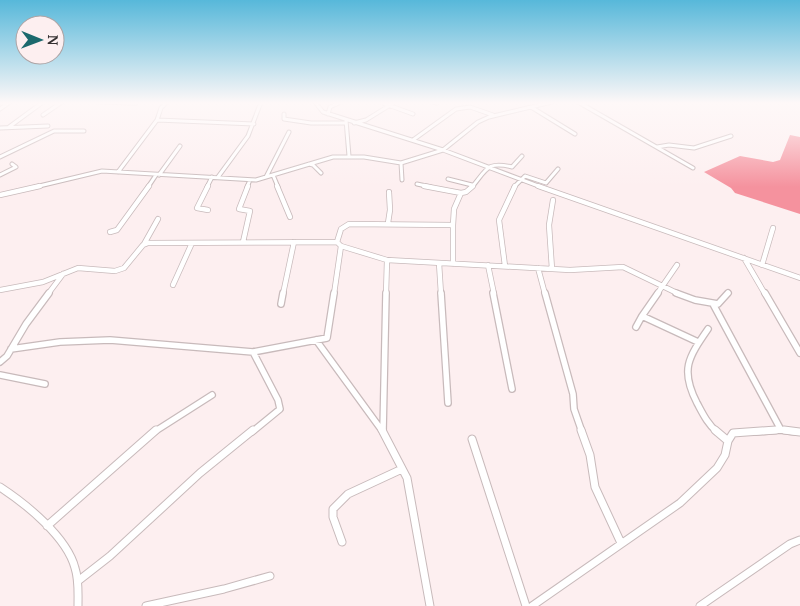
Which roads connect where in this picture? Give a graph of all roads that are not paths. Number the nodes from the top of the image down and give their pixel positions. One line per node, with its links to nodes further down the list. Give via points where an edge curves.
1 (149, 130): 26 (street)
2 (251, 130): 32 (street)
3 (347, 130): 17 (street)
4 (379, 130): 13 (street)
5 (426, 130): 13 (street)
6 (468, 130): 16 (street)
7 (569, 130): 11 (street)
8 (628, 130): 15 (street)
9 (84, 131): 19 (street, via 54,131)
10 (289, 132): 33 (street)
11 (575, 134)
12 (731, 136): 15 (street, via 694,148)
13 (413, 140): 16 (street)
14 (180, 146): 29 (street)
15 (657, 147): 24 (street)
16 (443, 150): 20 (street); 23 (street)
17 (349, 156): 20 (street); 22 (street)
18 (522, 156): 23 (street, via 512,167 497,164)
19 (0, 157)
20 (400, 162): 37 (street)
21 (12, 164): 28 (street, via 16,166)
22 (308, 164): 27 (street); 30 (street)
23 (487, 167): 35 (street); 39 (street)
24 (693, 168)
25 (558, 169): 35 (street, via 546,183 525,176)
26 (118, 172): 29 (street); 42 (street, via 91,172)
27 (321, 173)
28 (0, 175)
29 (157, 175): 31 (street); 50 (street, via 117,230)
30 (273, 176): 33 (street); 45 (street)
31 (212, 177): 32 (street); 44 (street, via 197,208)
32 (218, 177): 36 (street)
33 (266, 177): 36 (street)
34 (448, 179): 39 (street)
35 (519, 179): 56 (street); 63 (street, via 500,213)
36 (250, 180): 51 (street, via 239,209 250,212)
37 (402, 180)
38 (417, 184): 41 (street)
39 (472, 186): 41 (street, via 466,193)
40 (389, 192): 47 (street)
41 (461, 193): 48 (street, via 454,208)
42 (0, 195)
43 (553, 200): 65 (street, via 548,231)
44 (208, 210)
45 (290, 217)
46 (158, 219): 55 (street)
47 (388, 224): 48 (street); 54 (street, via 345,225 341,229)
48 (453, 226): 59 (street)
49 (773, 228): 60 (street)
50 (110, 232)
51 (243, 242): 52 (street); 53 (street)
52 (294, 242): 54 (street); 72 (street)
53 (192, 243): 55 (street); 68 (street)
54 (339, 244): 57 (street); 77 (street, via 329,332 327,338)
55 (144, 245): 66 (street, via 124,268 115,271 78,268)
56 (744, 258): 60 (street); 81 (street)
57 (387, 260): 58 (street); 89 (street)
58 (439, 263): 59 (street); 87 (street)
59 (453, 264): 61 (street)
60 (762, 264): 67 (street)
61 (488, 265): 63 (street); 85 (street)
62 (677, 265): 69 (street)
63 (505, 266): 64 (street)
64 (538, 268): 65 (street); 98 (street, via 573,394 574,410 590,456 595,487)
65 (552, 269): 69 (street, via 623,267)
66 (63, 273): 70 (street, via 43,282); 79 (street)
67 (800, 278)
68 (173, 285)
69 (662, 285): 73 (street, via 692,299); 74 (street)
70 (0, 290)
71 (728, 293): 73 (street, via 721,302)
72 (281, 304)
73 (713, 304): 88 (street)
74 (642, 316): 75 (street); 78 (street)
75 (636, 326)
76 (708, 329): 78 (street)
77 (316, 340): 80 (street); 89 (street)
78 (698, 342): 92 (street, via 686,376 706,421)
79 (11, 349): 80 (street, via 60,342 110,340); 82 (street)
80 (253, 352): 100 (street, via 280,409 200,473)
81 (800, 353)
82 (0, 362)
83 (0, 375): 84 (street)
84 (45, 384)
85 (512, 389)
86 (212, 395): 95 (street, via 152,433)
87 (448, 403)
88 (781, 430): 90 (street); 92 (street, via 733,433)
89 (383, 432): 93 (street)
90 (800, 432)
91 (472, 439): 104 (street)
92 (728, 441): 98 (street, via 725,455 717,468 680,502)
93 (402, 469): 97 (street, via 348,494 333,509); 103 (street)
94 (0, 487): 95 (street)
95 (47, 526): 100 (street, via 71,557)
96 (800, 540): 106 (street)
97 (342, 542)
98 (622, 543): 105 (street)
99 (270, 576): 102 (street, via 224,590)
100 (78, 581): 101 (street)
101 (78, 606)
102 (146, 606)
103 (430, 606)
104 (526, 606)
105 (532, 606)
106 (700, 606)

